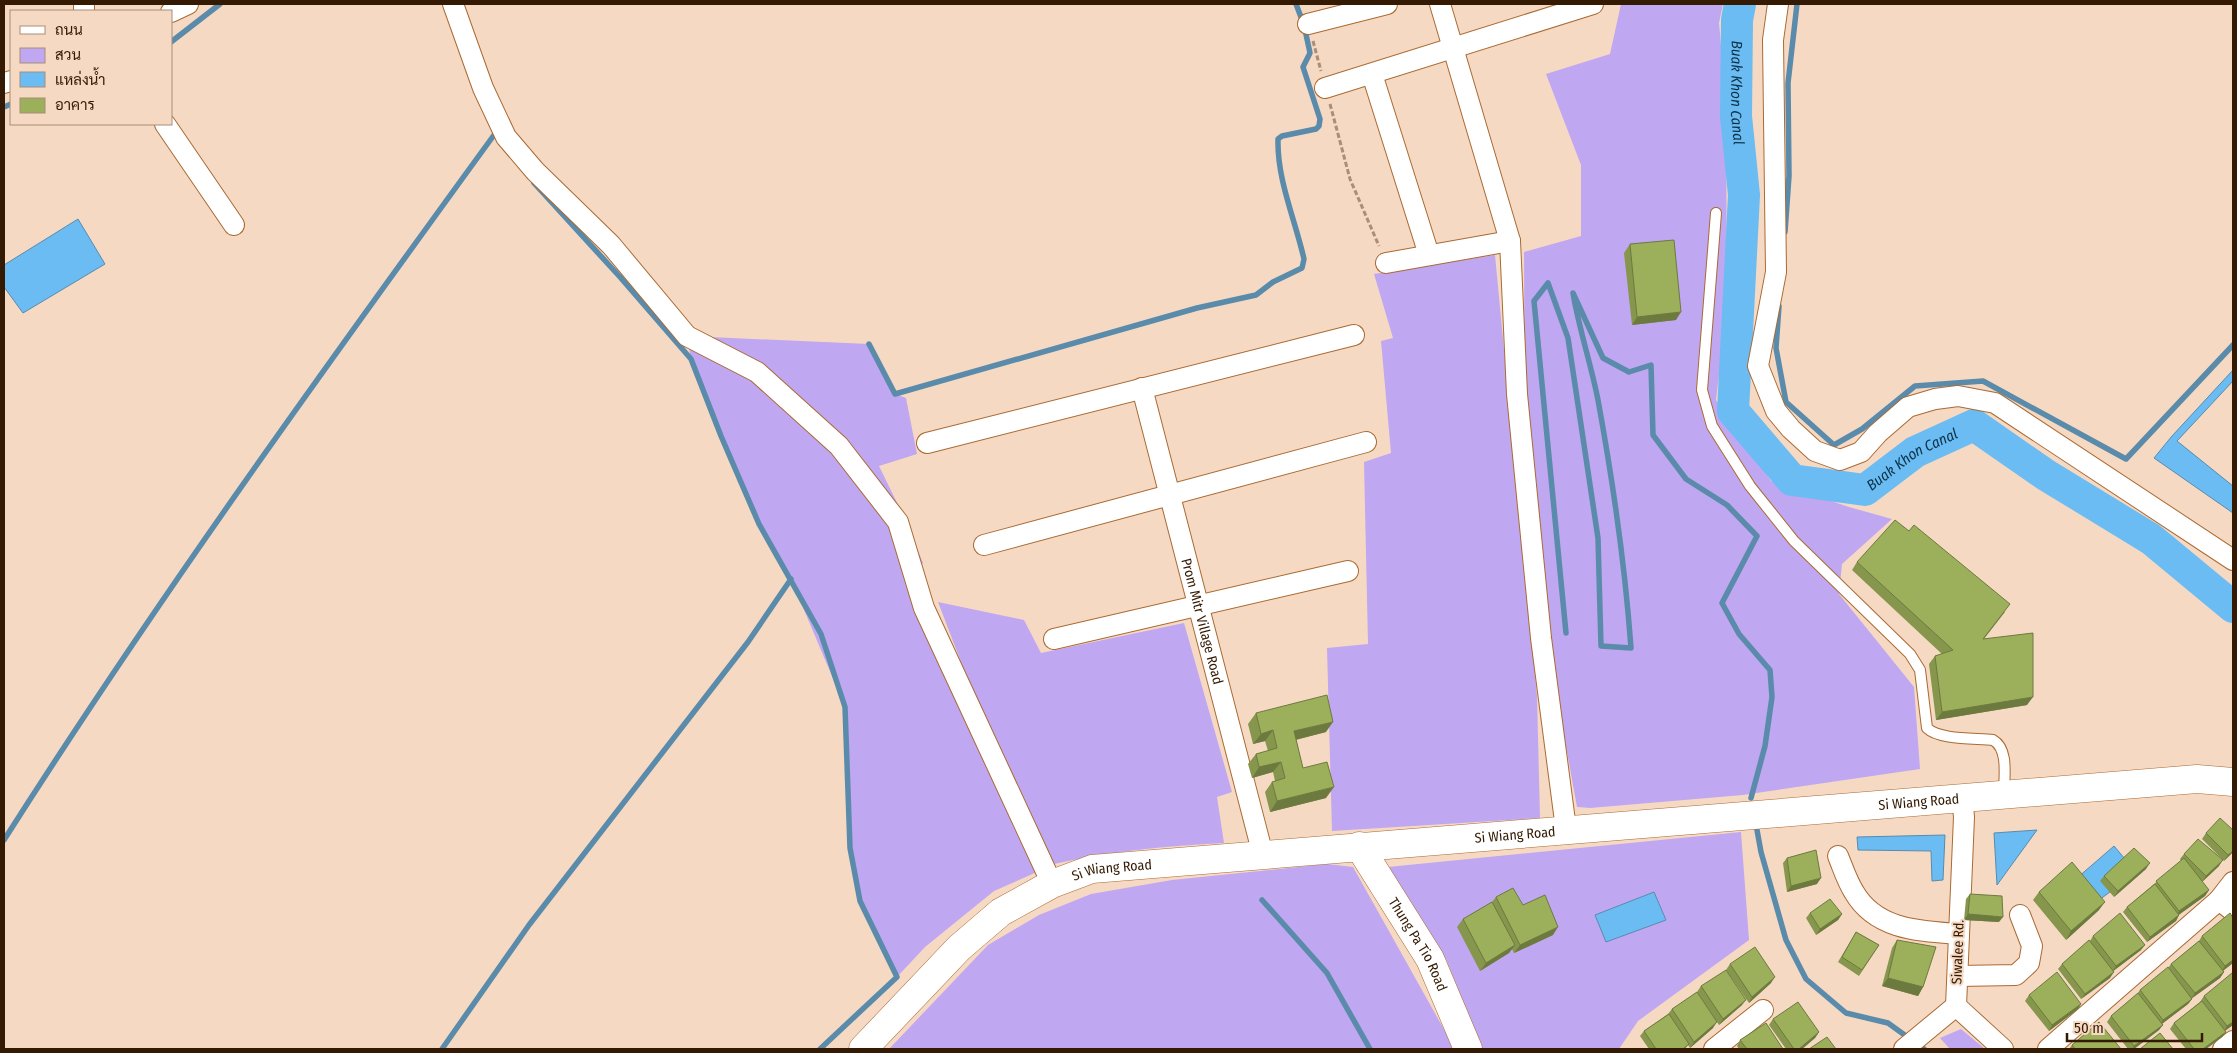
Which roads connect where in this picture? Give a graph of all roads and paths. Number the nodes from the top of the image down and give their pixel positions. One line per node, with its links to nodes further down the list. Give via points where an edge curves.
1 (188, 4): 7 (street)
2 (454, 4): 36 (street, via 483,88 506,137 611,245 687,336 756,372 839,446 898,522 924,608)
3 (1387, 4): 8 (street)
4 (1440, 4): 9 (street)
5 (1593, 4): 9 (street)
6 (1778, 4): 24 (street, via 1774,40 1776,272 1758,366 1776,411 1815,451 1840,460 1861,452 1908,406 1958,396 1995,403)
7 (172, 12)
8 (1308, 24): 11 (path)
9 (1453, 48): 10 (street); 15 (street)
10 (1372, 74): 11 (street); 16 (street)
11 (1325, 88): 17 (path, via 1350,179)
12 (166, 125): 14 (street)
13 (1716, 213): 29 (lane, via 1702,390 1712,426 1750,486 1794,541 1910,654 1920,670 1927,728 1942,736 1998,743 2003,752)
14 (234, 225)
15 (1510, 241): 16 (street); 31 (street, via 1518,403 1541,638)
16 (1430, 255): 17 (street)
17 (1386, 263)
18 (1354, 335): 19 (street)
19 (1142, 388): 20 (street); 22 (street, Prom Mitr Village Road)
20 (927, 442)
21 (1366, 442): 22 (street)
22 (1170, 494): 23 (street); 26 (street, Prom Mitr Village Road)
23 (984, 545)
24 (2233, 560)
25 (1348, 571): 26 (street)
26 (1199, 607): 27 (street); 33 (street, Prom Mitr Village Road)
27 (1054, 640)
28 (2233, 782): 29 (main road, Si Wiang Road, via 2197,778)
29 (2004, 794): 30 (main road, Si Wiang Road)
30 (1963, 816): 31 (main road, Si Wiang Road); 39 (street, Siwalee Rd.)
31 (1566, 829): 32 (main road, Si Wiang Road)
32 (1358, 846): 33 (main road, Si Wiang Road); 45 (main road, Thung Pa Tio Road, via 1430,959)
33 (1263, 855): 36 (main road, Si Wiang Road, via 1092,869)
34 (1838, 856): 39 (street, via 1854,892 1867,910 1885,922 1903,928)
35 (2233, 882): 37 (street)
36 (1052, 884): 44 (main road, Si Wiang Road, via 1001,912 959,948)
37 (2226, 905): 49 (street)
38 (2020, 915): 40 (street, via 2032,946 2029,963 2016,975)
39 (1959, 934): 40 (street, Siwalee Rd.)
40 (1958, 976): 41 (street, Siwalee Rd.)
41 (1956, 1006): 47 (street); 48 (street)
42 (1763, 1010): 46 (street)
43 (2233, 1041): 50 (street)
44 (863, 1049)
45 (1468, 1049)
46 (1714, 1049)
47 (1904, 1049)
48 (2003, 1049)
49 (2048, 1049)
50 (2223, 1049)

